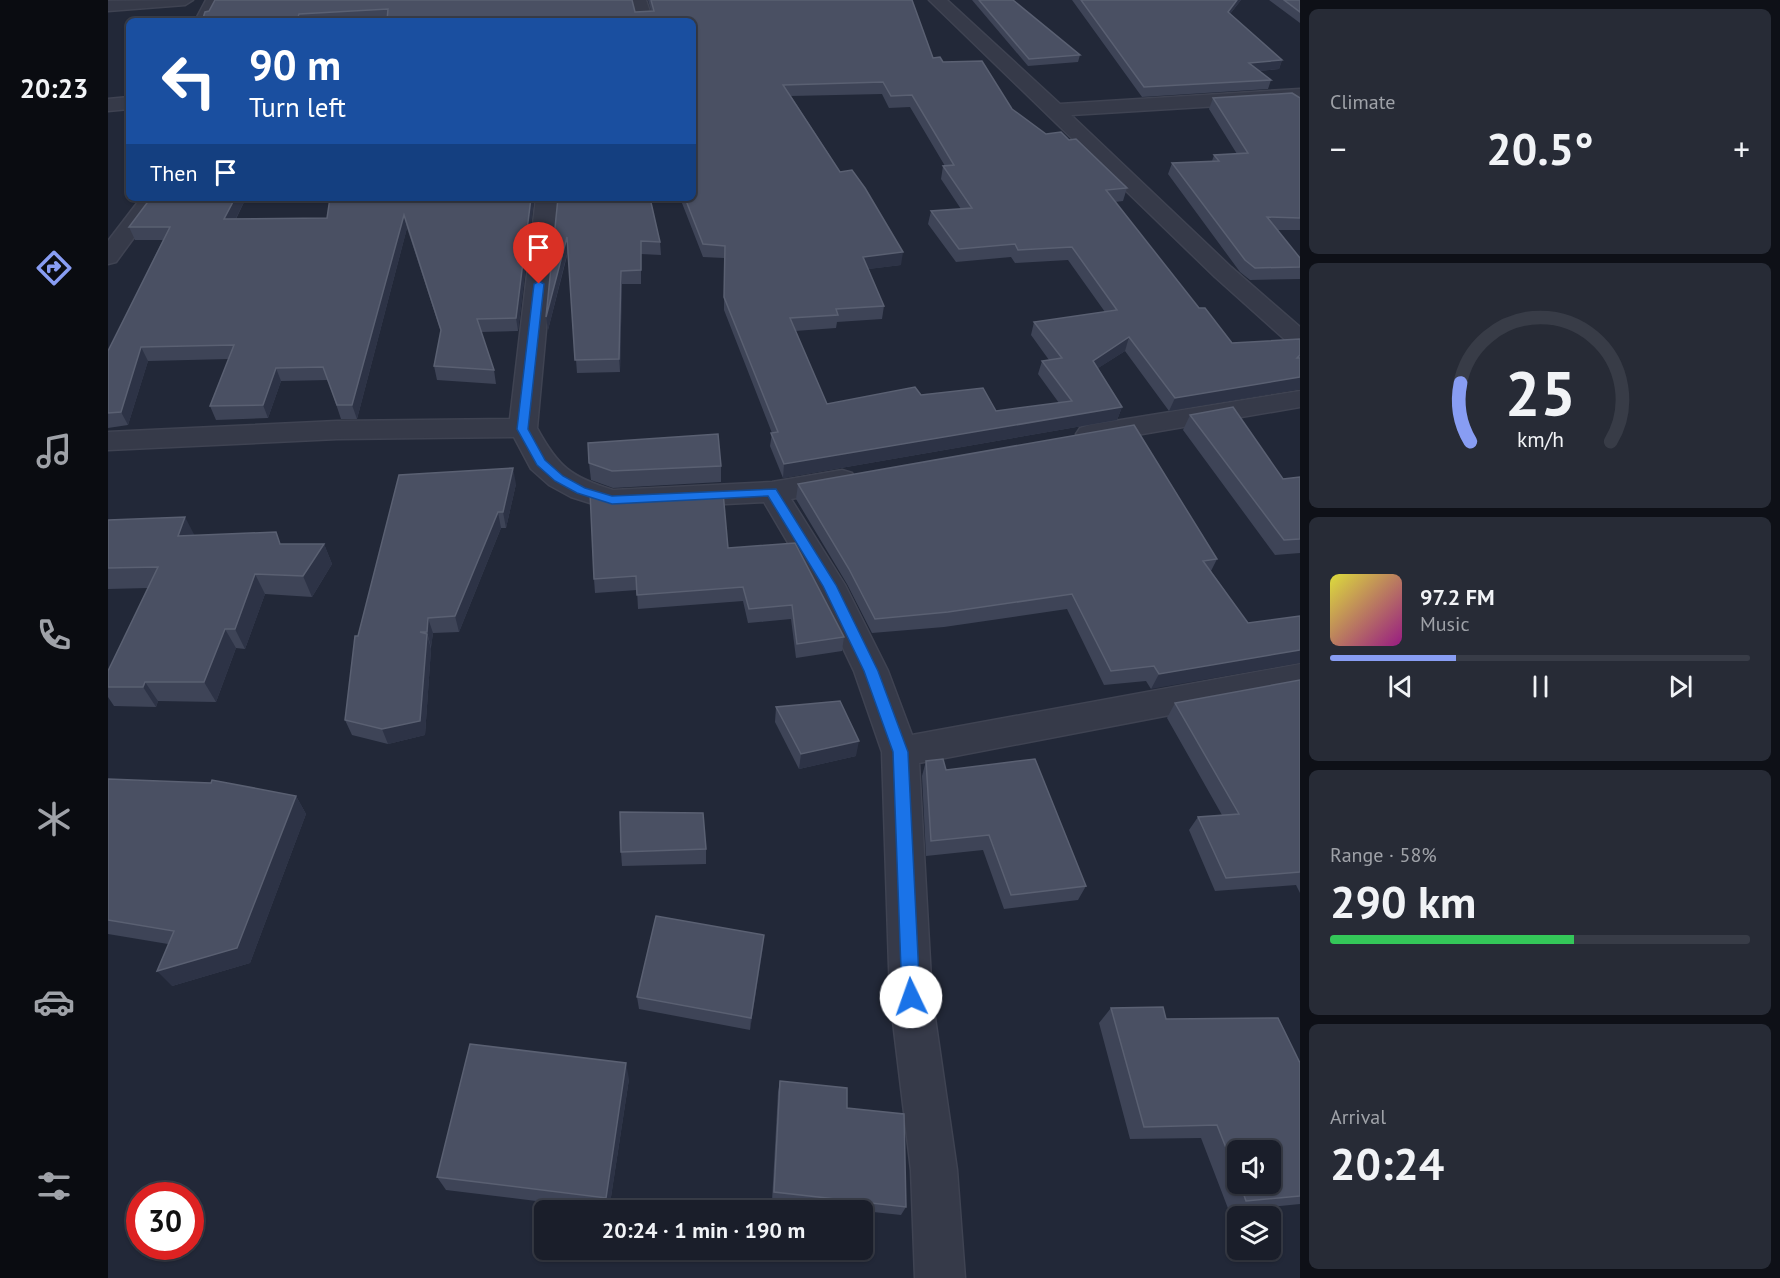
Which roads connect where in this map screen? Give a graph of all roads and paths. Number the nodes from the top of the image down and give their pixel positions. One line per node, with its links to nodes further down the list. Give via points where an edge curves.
1 (185, 0): 5 (street)
2 (214, 0): 6 (street)
3 (638, 0): 7 (street)
4 (937, 0): 11 (street)
5 (108, 6)
6 (205, 18)
7 (644, 18)
8 (1300, 95): 11 (street)
9 (126, 103): 10 (street)
10 (108, 105)
11 (1058, 110): 15 (street, via 1116,170)
12 (150, 201): 14 (street)
13 (547, 201): 17 (street)
14 (108, 257)
15 (1300, 339)
16 (1300, 399): 18 (street)
17 (523, 429): 19 (street, via 337,430); 21 (street, via 541,462 559,478 612,500)
18 (1070, 437)
19 (109, 444)
20 (867, 476): 21 (street)
21 (772, 492): 23 (street, via 829,585 871,671)
22 (1300, 677): 23 (street)
23 (900, 752): 24 (street, via 911,997 934,1170)
24 (940, 1278)

